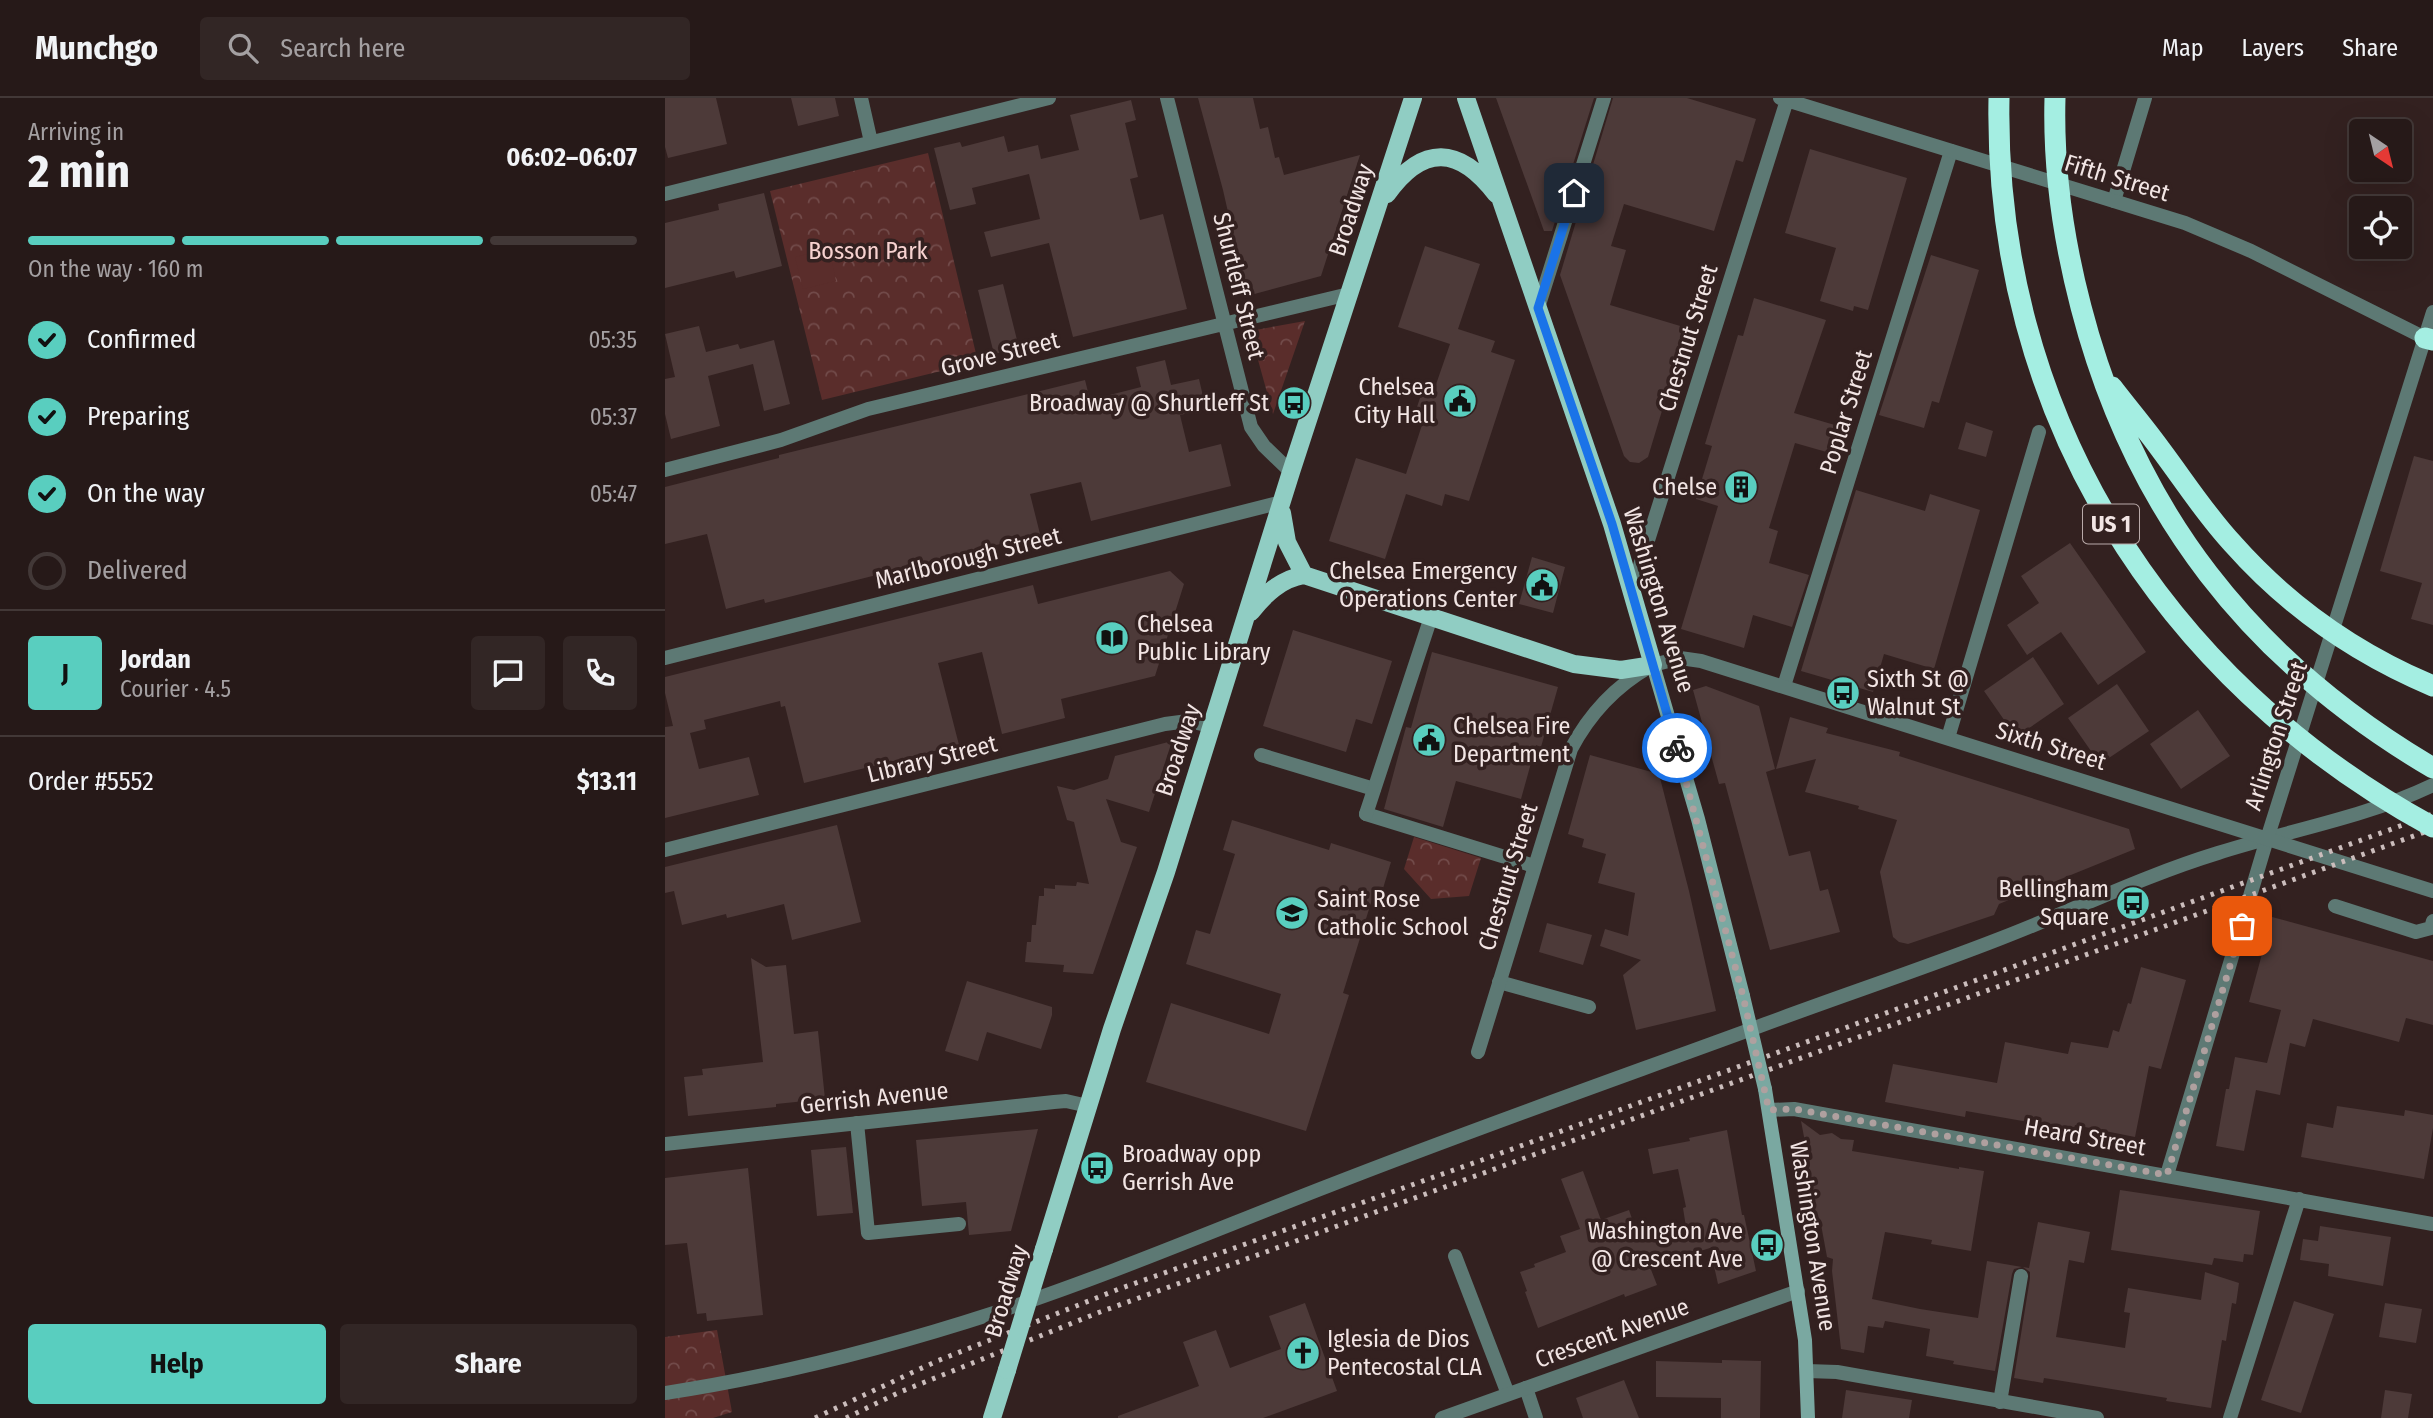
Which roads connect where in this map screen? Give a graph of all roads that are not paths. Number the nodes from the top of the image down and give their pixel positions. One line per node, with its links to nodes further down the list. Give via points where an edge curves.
1 (861, 98): 11 (street)
2 (1049, 98): 11 (street)
3 (1167, 98): 20 (street, Shurtleff Street)
4 (1413, 98): 16 (main road, Broadway)
5 (1466, 98): 15 (main road, Washington Avenue)
6 (1604, 98): 18 (street)
7 (1999, 98): 41 (highway, US 1, bridge, via 2003,204 2022,308 2056,414 2106,516 2164,602 2253,700 2341,771)
8 (2055, 98): 22 (highway, US 1, bridge, via 2060,204 2076,288)
9 (2145, 98): 14 (street)
10 (1785, 99): 12 (street, Fifth Street); 28 (street, Chestnut Street)
11 (871, 142): 13 (street)
12 (1951, 151): 14 (street, Fifth Street); 33 (street, Poplar Street)
13 (665, 194)
14 (2114, 201): 21 (street, Fifth Street, via 2220,236)
15 (1502, 202): 16 (main road, via 1471,168 1438,157 1407,169); 18 (main road, Washington Avenue)
16 (1375, 214): 17 (main road, Broadway)
17 (1349, 293): 20 (street, Grove Street); 25 (main road, Broadway)
18 (1538, 308): 28 (main road, Washington Avenue)
19 (2433, 312): 21 (street, Arlington Street)
20 (1224, 323): 24 (street, Grove Street, via 868,410 781,440); 25 (street, Shurtleff Street, via 1251,427)
21 (2429, 339): 42 (street, Arlington Street)
22 (2100, 371): 34 (highway, bridge, via 2220,530 2266,578 2354,646); 38 (highway, US 1, bridge, via 2144,476 2189,550 2221,591 2304,678)
23 (2039, 432): 36 (street)
24 (665, 470)
25 (1291, 472): 26 (main road, Broadway)
26 (1282, 502): 27 (main road, via 1287,542); 30 (main road, Broadway); 31 (street, Marlborough Street)
27 (1304, 575): 29 (main road); 30 (main road, via 1273,588)
28 (1632, 591): 32 (main road, Washington Avenue)
29 (1431, 617): 32 (main road, via 1588,667 1621,670); 40 (street)
30 (1243, 628): 35 (main road, Broadway)
31 (665, 658)
32 (1653, 665): 33 (street, Sixth Street, via 1691,659); 44 (street, Chestnut Street, via 1612,694 1578,735); 52 (main road, Washington Avenue, bridge, via 1694,807)
33 (1784, 686): 36 (street, Sixth Street)
34 (2433, 686)
35 (1211, 726): 43 (street, Library Street, via 1188,721 1165,724); 51 (main road, Broadway)
36 (1948, 738): 42 (street, Sixth Street)
37 (1261, 755): 40 (street)
38 (2433, 768)
39 (2433, 785): 42 (street, via 2373,810)
40 (1374, 789): 44 (street, via 1366,814)
41 (2433, 827)
42 (2267, 839): 45 (street, Sixth Street); 55 (street, Arlington Street); 64 (street, via 2127,886 1962,953 997,1312 801,1366)
43 (665, 850)
44 (1534, 866): 48 (street, Chestnut Street)
45 (2433, 891)
46 (2335, 906): 47 (street, via 2416,932 2431,928)
47 (2433, 921)
48 (1499, 982): 49 (street); 50 (street, Chestnut Street)
49 (1589, 1007)
50 (1478, 1052)
51 (1088, 1106): 53 (street, Gerrish Avenue, via 1066,1101); 67 (main road, Broadway, bridge)
52 (1769, 1110): 55 (street, Heard Street, via 1794,1109); 61 (main road, Washington Avenue)
53 (856, 1123): 54 (street, Gerrish Avenue); 57 (street, via 868,1233)
54 (665, 1144)
55 (2167, 1175): 56 (street, Heard Street)
56 (2299, 1199): 58 (street, Heard Street); 72 (street)
57 (959, 1224)
58 (2433, 1224)
59 (1455, 1256): 65 (street)
60 (2021, 1276): 66 (street)
61 (1798, 1291): 62 (main road, Washington Avenue); 63 (street, Crescent Avenue)
62 (1807, 1371): 66 (street, via 1836,1372); 70 (main road, Washington Avenue)
63 (1526, 1388): 65 (street, Crescent Avenue); 69 (street)
64 (665, 1392)
65 (1508, 1394): 68 (street, Crescent Avenue)
66 (2000, 1402): 71 (street)
67 (992, 1418)
68 (1442, 1418)
69 (1536, 1418)
70 (1808, 1418)
71 (2097, 1418)
72 (2229, 1418)

